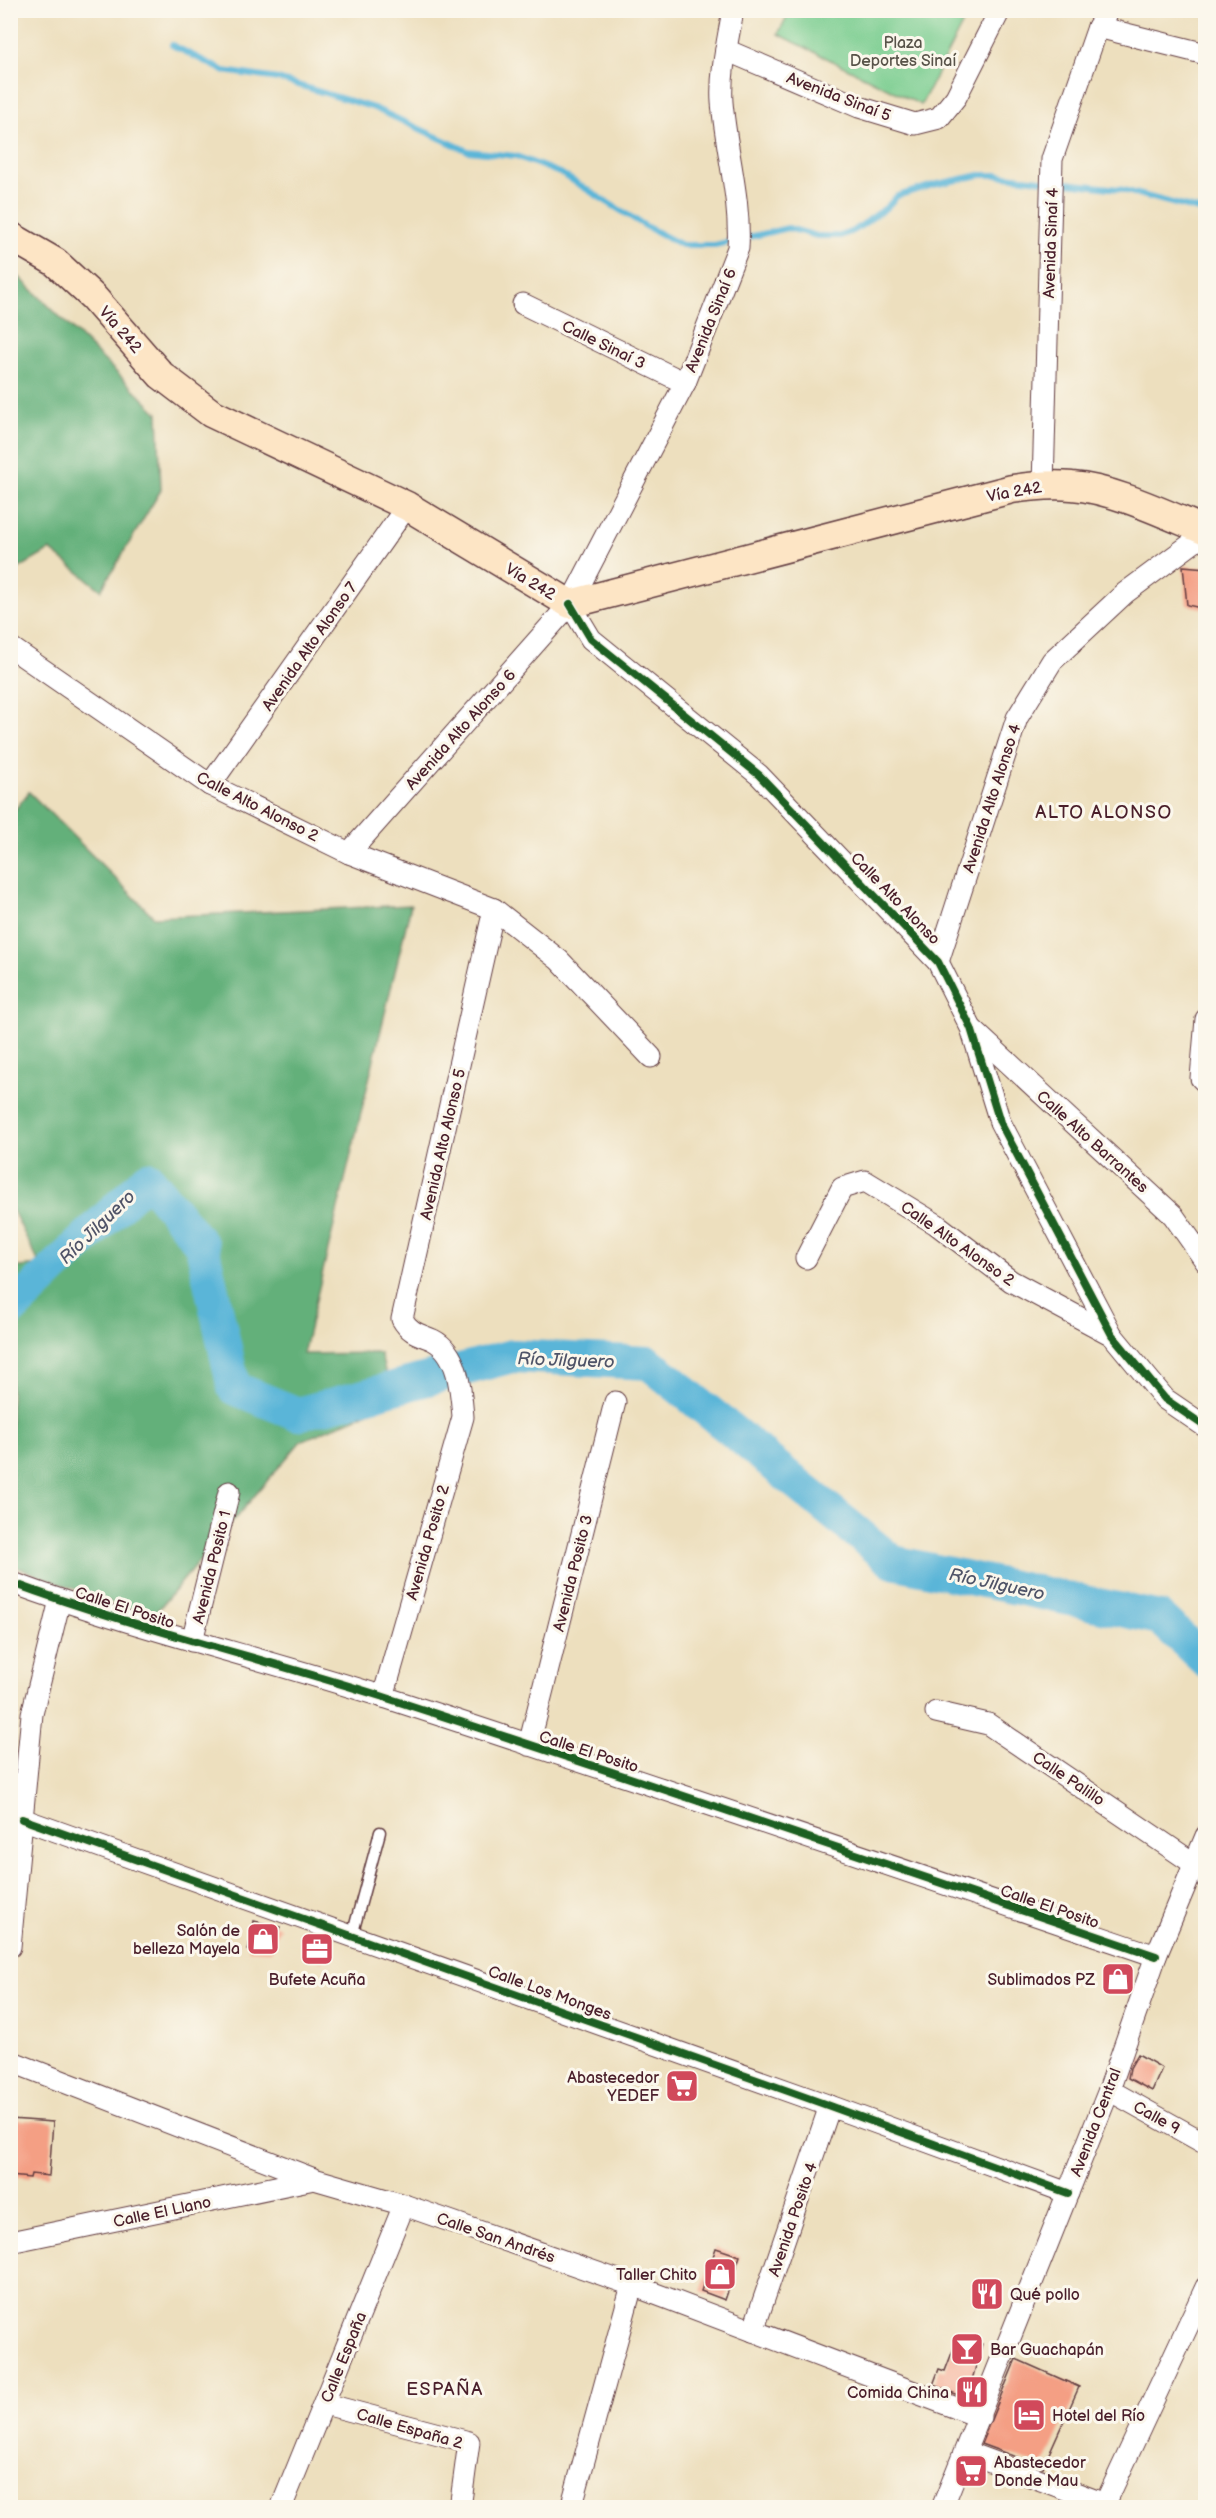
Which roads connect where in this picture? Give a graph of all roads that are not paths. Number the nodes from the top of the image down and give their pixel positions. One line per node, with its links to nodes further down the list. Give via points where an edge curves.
1 (733, 10): 4 (street, Avenida Sinaí 6)
2 (1000, 10): 4 (street, Avenida Sinaí 5, via 956,97 939,118 915,124 859,107)
3 (1103, 19): 5 (street); 9 (street, Avenida Sinaí 4, via 1052,159)
4 (726, 50): 8 (street, Avenida Sinaí 6, via 722,100 740,227 738,248)
5 (1206, 54)
6 (10, 236): 10 (main road, Vía 242, via 55,262 93,297 161,375 211,413)
7 (524, 304): 8 (street, Calle Sinaí 3)
8 (685, 383): 12 (street, Avenida Sinaí 6)
9 (1043, 485): 11 (main road, Vía 242, via 1074,486 1131,501); 12 (main road, Vía 242, via 1012,489)
10 (407, 506): 12 (main road, Vía 242); 14 (street, Avenida Alto Alonso 7)
11 (1206, 532): 17 (street, Avenida Alto Alonso 4, via 1125,593 1052,661 1017,718)
12 (570, 604): 15 (street, Avenida Alto Alonso 6); 17 (street, Calle Alto Alonso, via 591,639 759,775)
13 (10, 647): 14 (street, Calle Alto Alonso 2)
14 (210, 785): 15 (street, Calle Alto Alonso 2)
15 (349, 853): 16 (street, Calle Alto Alonso 2)
16 (494, 909): 20 (street, Calle Alto Alonso 2, via 559,960); 25 (street, Avenida Alto Alonso 5, via 402,1319 407,1328 435,1341)
17 (938, 962): 19 (street, Calle Alto Alonso)
18 (1206, 1019): 21 (street, via 1201,1078)
19 (971, 1028): 23 (street, Calle Alto Barrantes, via 1173,1215); 24 (street, Calle Alto Alonso, via 1000,1122)
20 (651, 1057)
21 (1206, 1083)
22 (806, 1258): 24 (street, Calle Alto Alonso 2, via 842,1188 865,1181 936,1224 1011,1281)
23 (1206, 1262)
24 (1112, 1335): 27 (street, Calle Alto Alonso, via 1165,1399)
25 (450, 1356): 32 (street, Avenida Posito 2, via 461,1387 463,1417)
26 (615, 1402): 34 (street, Avenida Posito 3)
27 (1206, 1427)
28 (230, 1492): 31 (street, Avenida Posito 1)
29 (10, 1582): 30 (street, Calle El Posito)
30 (60, 1600): 31 (street, Calle El Posito); 35 (street, via 32,1714)
31 (192, 1641): 32 (street, Calle El Posito)
32 (383, 1697): 34 (street, Calle El Posito)
33 (936, 1712): 38 (street, Calle Palillo, via 988,1724)
34 (529, 1745): 41 (street, Calle El Posito)
35 (22, 1819): 39 (street, Calle Los Monges); 40 (street)
36 (380, 1832): 39 (lane)
37 (1206, 1836): 38 (street, Avenida Central)
38 (1199, 1866): 41 (street, Avenida Central)
39 (352, 1936): 44 (street, Calle Los Monges)
40 (10, 1947)
41 (1156, 1956): 43 (street, Avenida Central)
42 (10, 2061): 46 (street, Calle San Andrés)
43 (1109, 2090): 45 (street, Calle 9); 47 (street, Avenida Central)
44 (830, 2106): 47 (street, Calle Los Monges); 52 (street, Avenida Posito 4)
45 (1206, 2144)
46 (314, 2179): 48 (street, Calle San Andrés); 49 (street, Calle El Llano)
47 (1068, 2193): 54 (street, Avenida Central)
48 (404, 2205): 50 (street, Calle San Andrés); 53 (street, Calle España)
49 (10, 2242)
50 (632, 2285): 52 (street, Calle San Andrés); 59 (street)
51 (1206, 2287): 56 (street)
52 (753, 2331): 54 (street, Calle San Andrés)
53 (325, 2404): 57 (street, Calle España); 58 (street, Calle España 2, via 469,2442)
54 (980, 2417): 55 (street, Avenida Central)
55 (966, 2451): 56 (street); 60 (street, Avenida Central)
56 (1104, 2506)
57 (282, 2508)
58 (460, 2508)
59 (571, 2508)
60 (942, 2508)

